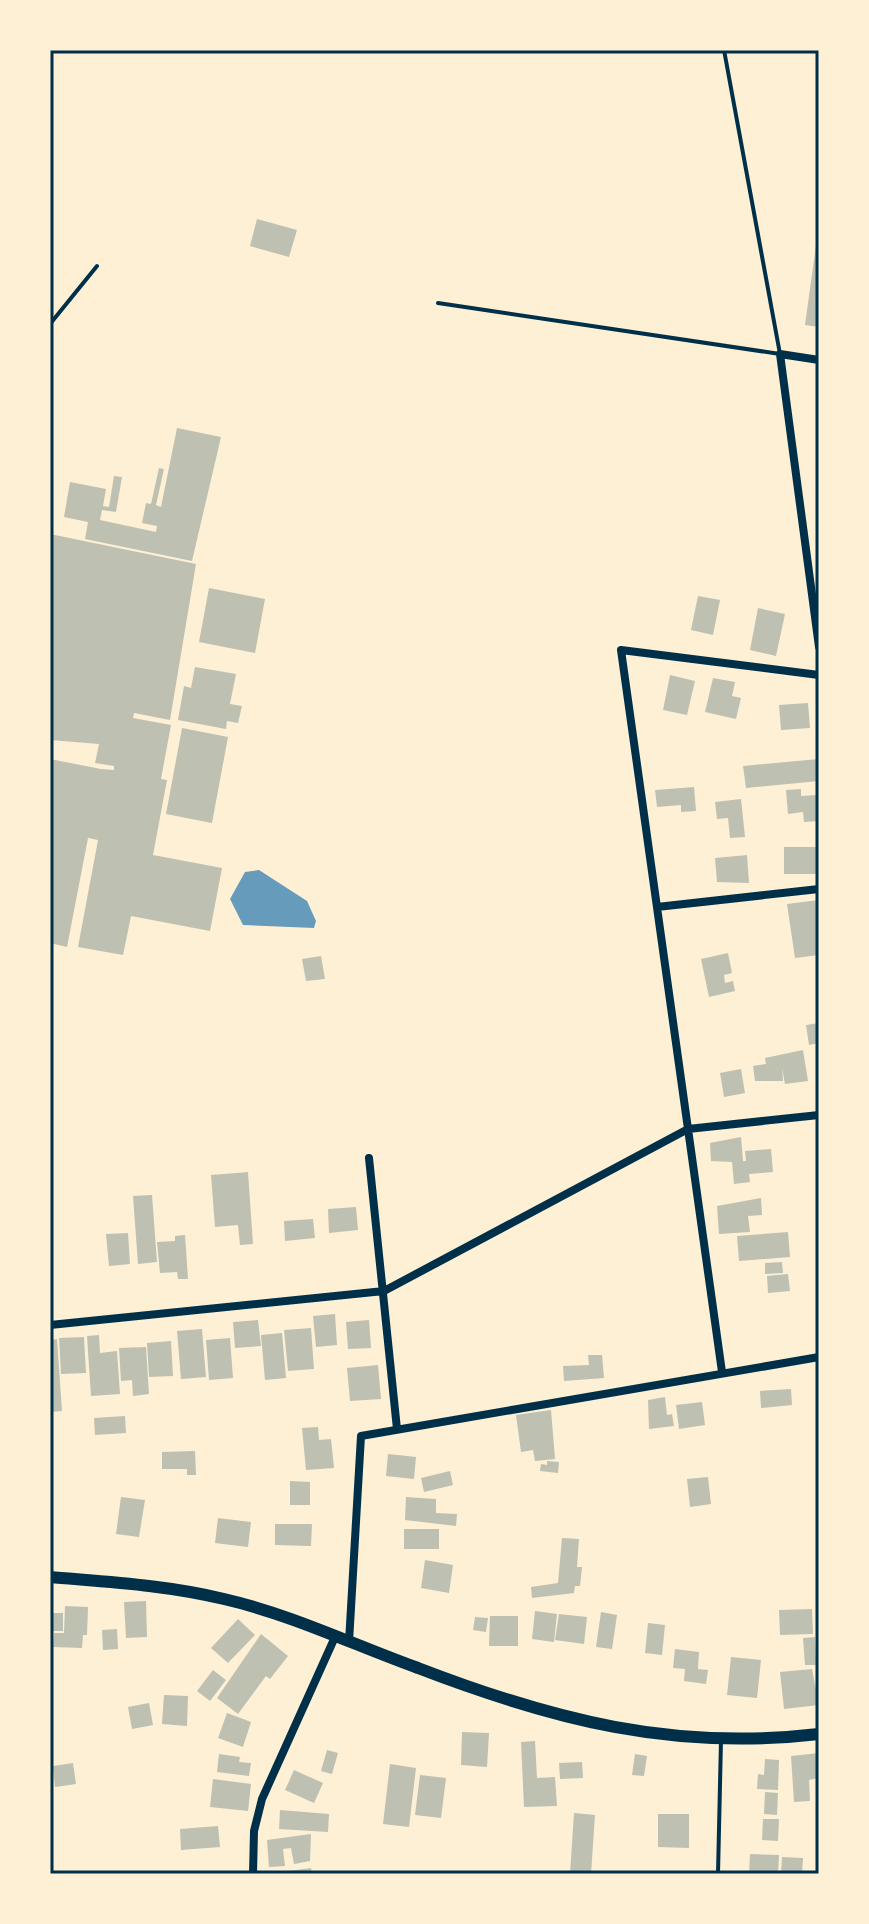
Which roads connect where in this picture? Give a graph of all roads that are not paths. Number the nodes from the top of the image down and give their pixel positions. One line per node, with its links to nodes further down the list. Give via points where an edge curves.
1 (724, 50): 5 (lane)
2 (97, 266): 4 (lane)
3 (438, 303): 5 (lane)
4 (50, 324)
5 (780, 354): 6 (street); 7 (street)
6 (819, 360)
7 (819, 647)
8 (819, 675): 10 (street, via 621,650)
9 (819, 889): 10 (street)
10 (657, 907): 12 (street)
11 (819, 1115): 12 (street)
12 (688, 1129): 14 (street); 17 (street)
13 (369, 1158): 14 (street)
14 (384, 1291): 15 (street); 18 (street)
15 (50, 1325)
16 (819, 1357): 17 (street)
17 (722, 1372): 18 (street)
18 (397, 1429): 21 (street, via 361,1436)
19 (50, 1577): 20 (main road, via 224,1598)
20 (335, 1637): 21 (main road); 24 (street, via 262,1799 254,1831)
21 (349, 1642): 23 (main road, via 550,1715 624,1730)
22 (819, 1734): 23 (main road)
23 (721, 1740): 25 (lane)
24 (253, 1874)
25 (718, 1874)

